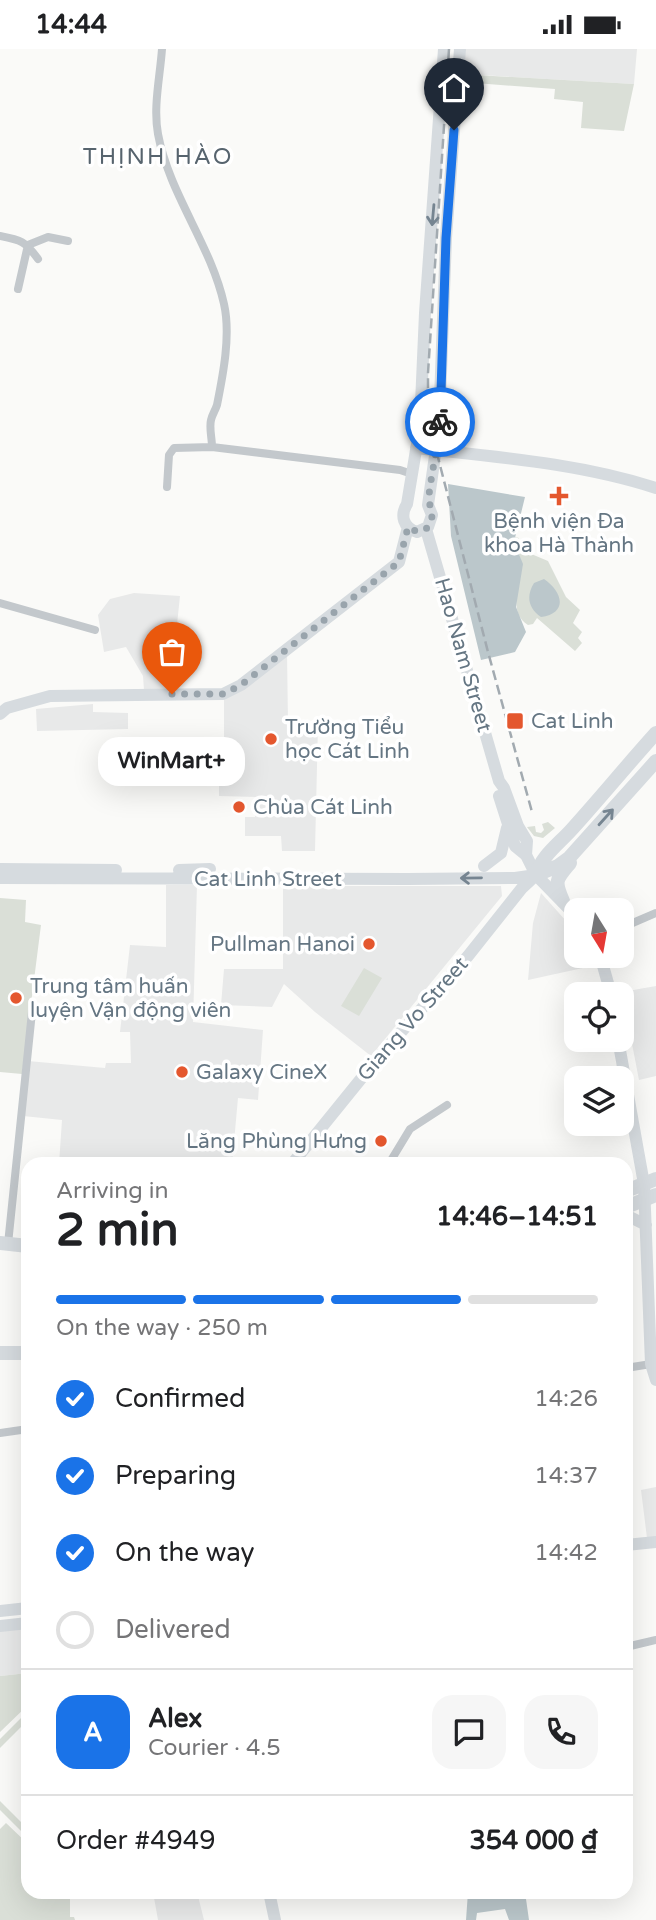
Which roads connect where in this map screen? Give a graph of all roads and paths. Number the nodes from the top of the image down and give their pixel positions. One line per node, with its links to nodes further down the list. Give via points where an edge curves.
1 (162, 49): 13 (street, via 158,137 225,307 221,380 211,418)
2 (444, 49): 4 (main road)
3 (460, 49): 5 (main road, Hao Nam Street)
4 (436, 171): 5 (main road); 11 (main road, one-way to 11)
5 (452, 172): 12 (main road, Hao Nam Street)
6 (0, 236): 8 (street)
7 (68, 241): 8 (street, via 48,237)
8 (28, 245): 9 (street); 10 (street)
9 (38, 259)
10 (18, 289)
11 (425, 313): 12 (main road); 14 (main road)
12 (445, 316): 15 (main road, Hao Nam Street)
13 (212, 447): 16 (street); 18 (street, via 174,447 169,455)
14 (416, 448): 15 (main road); 16 (main road)
15 (435, 450): 17 (main road, Hao Nam Street); 19 (main road, via 604,474)
16 (412, 474): 17 (main road); 20 (main road)
17 (431, 475): 21 (main road, Hao Nam Street)
18 (167, 487)
19 (656, 488)
20 (407, 504): 21 (main road, via 420,499); 22 (main road, via 403,514)
21 (428, 505): 23 (main road, Hao Nam Street, via 432,515)
22 (408, 527): 23 (main road, via 417,532); 26 (main road, via 399,562 241,685 223,694 50,696)
23 (426, 529): 29 (main road, Hao Nam Street)
24 (0, 603): 25 (street)
25 (95, 630)
26 (0, 714)
27 (656, 733): 32 (main road, Giang Vo Street)
28 (656, 761): 31 (main road, Giang Vo Street, one-way to 28)
29 (499, 781): 30 (main road, Hao Nam Street); 33 (main road, Hao Nam Street, via 527,841)
30 (507, 827): 33 (main road, Hao Nam Street, via 514,846); 34 (main road, via 501,853)
31 (577, 849): 37 (main road, Giang Vo Street, via 558,866); 39 (main road, via 557,879)
32 (549, 852): 33 (main road); 37 (main road, Giang Vo Street)
33 (527, 857): 37 (main road, Hao Nam Street)
34 (484, 866)
35 (0, 869): 36 (main road, Cat Linh Street)
36 (210, 874): 37 (main road, Cat Linh Street, one-way to 36); 38 (main road, Cat Linh Street)
37 (536, 875): 39 (main road, Hao Nam Street); 45 (main road, Giang Vo Street)
38 (0, 878)
39 (563, 901)
40 (656, 913): 41 (street)
41 (634, 922)
42 (32, 1012): 53 (street)
43 (621, 1052): 47 (main road)
44 (447, 1105): 46 (street, via 410,1129)
45 (298, 1157)
46 (394, 1157)
47 (650, 1181): 48 (main road); 49 (main road)
48 (633, 1188)
49 (651, 1197): 50 (main road); 52 (main road)
50 (633, 1204)
51 (633, 1218): 52 (main road)
52 (646, 1225): 56 (main road)
53 (4, 1244)
54 (0, 1353): 55 (main road)
55 (21, 1353)
56 (651, 1364): 57 (street); 58 (main road)
57 (633, 1367)
58 (656, 1380)
59 (21, 1430): 60 (street)
60 (0, 1433)
61 (656, 1542): 62 (main road)
62 (633, 1544)
63 (4, 1610): 64 (street)
64 (5, 1625)
65 (656, 1640): 66 (street)
66 (633, 1645)
67 (270, 1899): 68 (main road)
68 (275, 1920)

